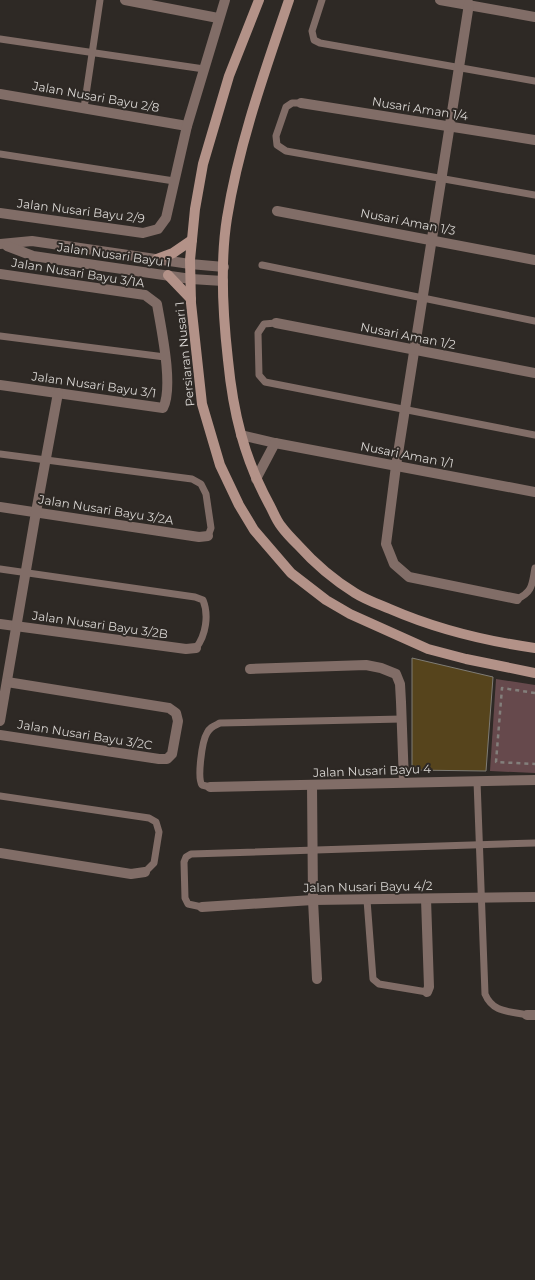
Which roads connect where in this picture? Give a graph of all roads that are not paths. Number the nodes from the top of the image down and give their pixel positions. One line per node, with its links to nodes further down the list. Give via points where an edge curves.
1 (100, 0): 12 (lane)
2 (125, 0): 10 (street)
3 (224, 0): 10 (street)
4 (258, 0): 29 (main road, Persiaran Nusari 1, via 229,76 203,164)
5 (289, 0): 35 (main road, via 240,158 227,220)
6 (322, 0): 13 (lane, via 312,31 314,40 320,43)
7 (440, 0): 8 (street)
8 (469, 4): 9 (street); 13 (street)
9 (535, 17)
10 (218, 18): 14 (street)
11 (0, 39): 12 (lane)
12 (92, 53): 14 (lane); 18 (lane)
13 (460, 68): 15 (lane); 20 (street)
14 (204, 69): 19 (street)
15 (535, 82)
16 (0, 94): 18 (street, Jalan Nusari Bayu 2/8)
17 (301, 103): 20 (street, Nusari Aman 1/4); 23 (lane, via 292,102 286,107 276,136 277,145 286,151)
18 (84, 108): 19 (street, Jalan Nusari Bayu 2/8)
19 (187, 126): 24 (street)
20 (450, 126): 21 (street, Nusari Aman 1/4); 23 (street)
21 (535, 140)
22 (0, 154): 24 (lane)
23 (442, 179): 25 (lane); 28 (street)
24 (174, 181): 27 (street, Jalan Nusari Bayu 2/9, via 166,218 158,229 143,233)
25 (535, 196)
26 (277, 211): 28 (street, Nusari Aman 1/3)
27 (0, 213)
28 (432, 239): 32 (street, Nusari Aman 1/3); 41 (street)
29 (192, 240): 31 (main road); 33 (main road, Persiaran Nusari 1)
30 (2, 244): 31 (street, Jalan Nusari Bayu 1, via 32,241); 37 (street, Jalan Nusari Bayu 1, via 33,256)
31 (157, 260): 33 (street, Jalan Nusari Bayu 1)
32 (535, 260)
33 (190, 264): 35 (street, Jalan Nusari Bayu 1); 38 (main road, Persiaran Nusari 1)
34 (262, 265): 41 (lane)
35 (224, 267): 39 (main road)
36 (0, 274): 46 (street, Jalan Nusari Bayu 3/1A, via 145,295 157,304)
37 (168, 275): 38 (street, Jalan Nusari Bayu 1); 40 (main road)
38 (190, 279): 39 (street, Jalan Nusari Bayu 1); 40 (main road, Persiaran Nusari 1)
39 (223, 281): 51 (main road, via 234,412)
40 (190, 298): 71 (main road, Persiaran Nusari 1, via 202,404 220,465 254,530 291,573 350,614 428,649)
41 (423, 298): 42 (lane); 45 (street)
42 (535, 321)
43 (276, 323): 45 (street, Nusari Aman 1/2); 50 (lane, via 264,324 258,333 259,375 265,382)
44 (0, 336): 46 (lane)
45 (414, 350): 47 (street, Nusari Aman 1/2); 50 (street)
46 (165, 357): 49 (street, Jalan Nusari Bayu 3/1, via 167,400 163,408)
47 (535, 373)
48 (0, 385): 49 (street, Jalan Nusari Bayu 3/1)
49 (58, 393): 55 (street)
50 (405, 408): 52 (lane); 56 (street)
51 (242, 435): 53 (street, Nusari Aman 1/1); 57 (main road)
52 (535, 435)
53 (275, 443): 56 (street, Nusari Aman 1/1); 57 (street)
54 (0, 454): 55 (lane)
55 (46, 460): 60 (street); 61 (lane, via 192,479 201,484 206,494 211,528)
56 (396, 466): 58 (street, Nusari Aman 1/1); 65 (street, via 386,544 394,564 409,577)
57 (256, 479): 69 (main road, via 281,526 332,578 357,594 428,624 494,642)
58 (535, 492)
59 (0, 507): 60 (street, Jalan Nusari Bayu 3/2A)
60 (36, 512): 61 (street, Jalan Nusari Bayu 3/2A); 64 (street)
61 (208, 536)
62 (535, 568): 65 (lane, via 532,586 527,594)
63 (0, 569): 64 (lane)
64 (25, 573): 67 (street); 68 (lane, via 203,600 207,610 203,639)
65 (517, 599)
66 (0, 624): 67 (street, Jalan Nusari Bayu 3/2B)
67 (17, 626): 68 (street, Jalan Nusari Bayu 3/2B); 72 (street)
68 (196, 648)
69 (535, 648)
70 (250, 668): 73 (street, via 366,665 381,668 396,674 400,684)
71 (535, 673)
72 (3, 682): 74 (street); 75 (street, Jalan Nusari Bayu 3/2C, via 169,708 176,713 178,721 172,754 159,759)
73 (402, 720): 78 (street); 80 (lane, via 220,723 206,734 204,743 199,779 202,785)
74 (0, 721)
75 (0, 735)
76 (535, 780): 77 (street, Jalan Nusari Bayu 4)
77 (477, 781): 78 (street, Jalan Nusari Bayu 4); 83 (lane)
78 (404, 782): 79 (street, Jalan Nusari Bayu 4)
79 (312, 786): 80 (street, Jalan Nusari Bayu 4); 84 (street)
80 (210, 787)
81 (0, 796): 86 (lane, via 149,818 156,822 159,832 154,863)
82 (535, 843): 83 (lane)
83 (480, 844): 84 (lane); 88 (lane)
84 (312, 849): 90 (street); 92 (lane, via 191,854 184,862 185,898 188,904)
85 (0, 853): 86 (street, via 131,874)
86 (145, 872)
87 (535, 897): 88 (street, Jalan Nusari Bayu 4/2)
88 (482, 898): 89 (street, Jalan Nusari Bayu 4/2); 95 (lane, via 485,994 496,1008)
89 (426, 899): 91 (street, Jalan Nusari Bayu 4/2); 94 (street, via 429,987)
90 (313, 900): 91 (street, Jalan Nusari Bayu 4/2); 92 (street, Jalan Nusari Bayu 4/2); 93 (street)
91 (367, 900): 94 (lane, via 373,979 379,984)
92 (202, 907)
93 (316, 979)
94 (426, 992)
95 (531, 1015)

